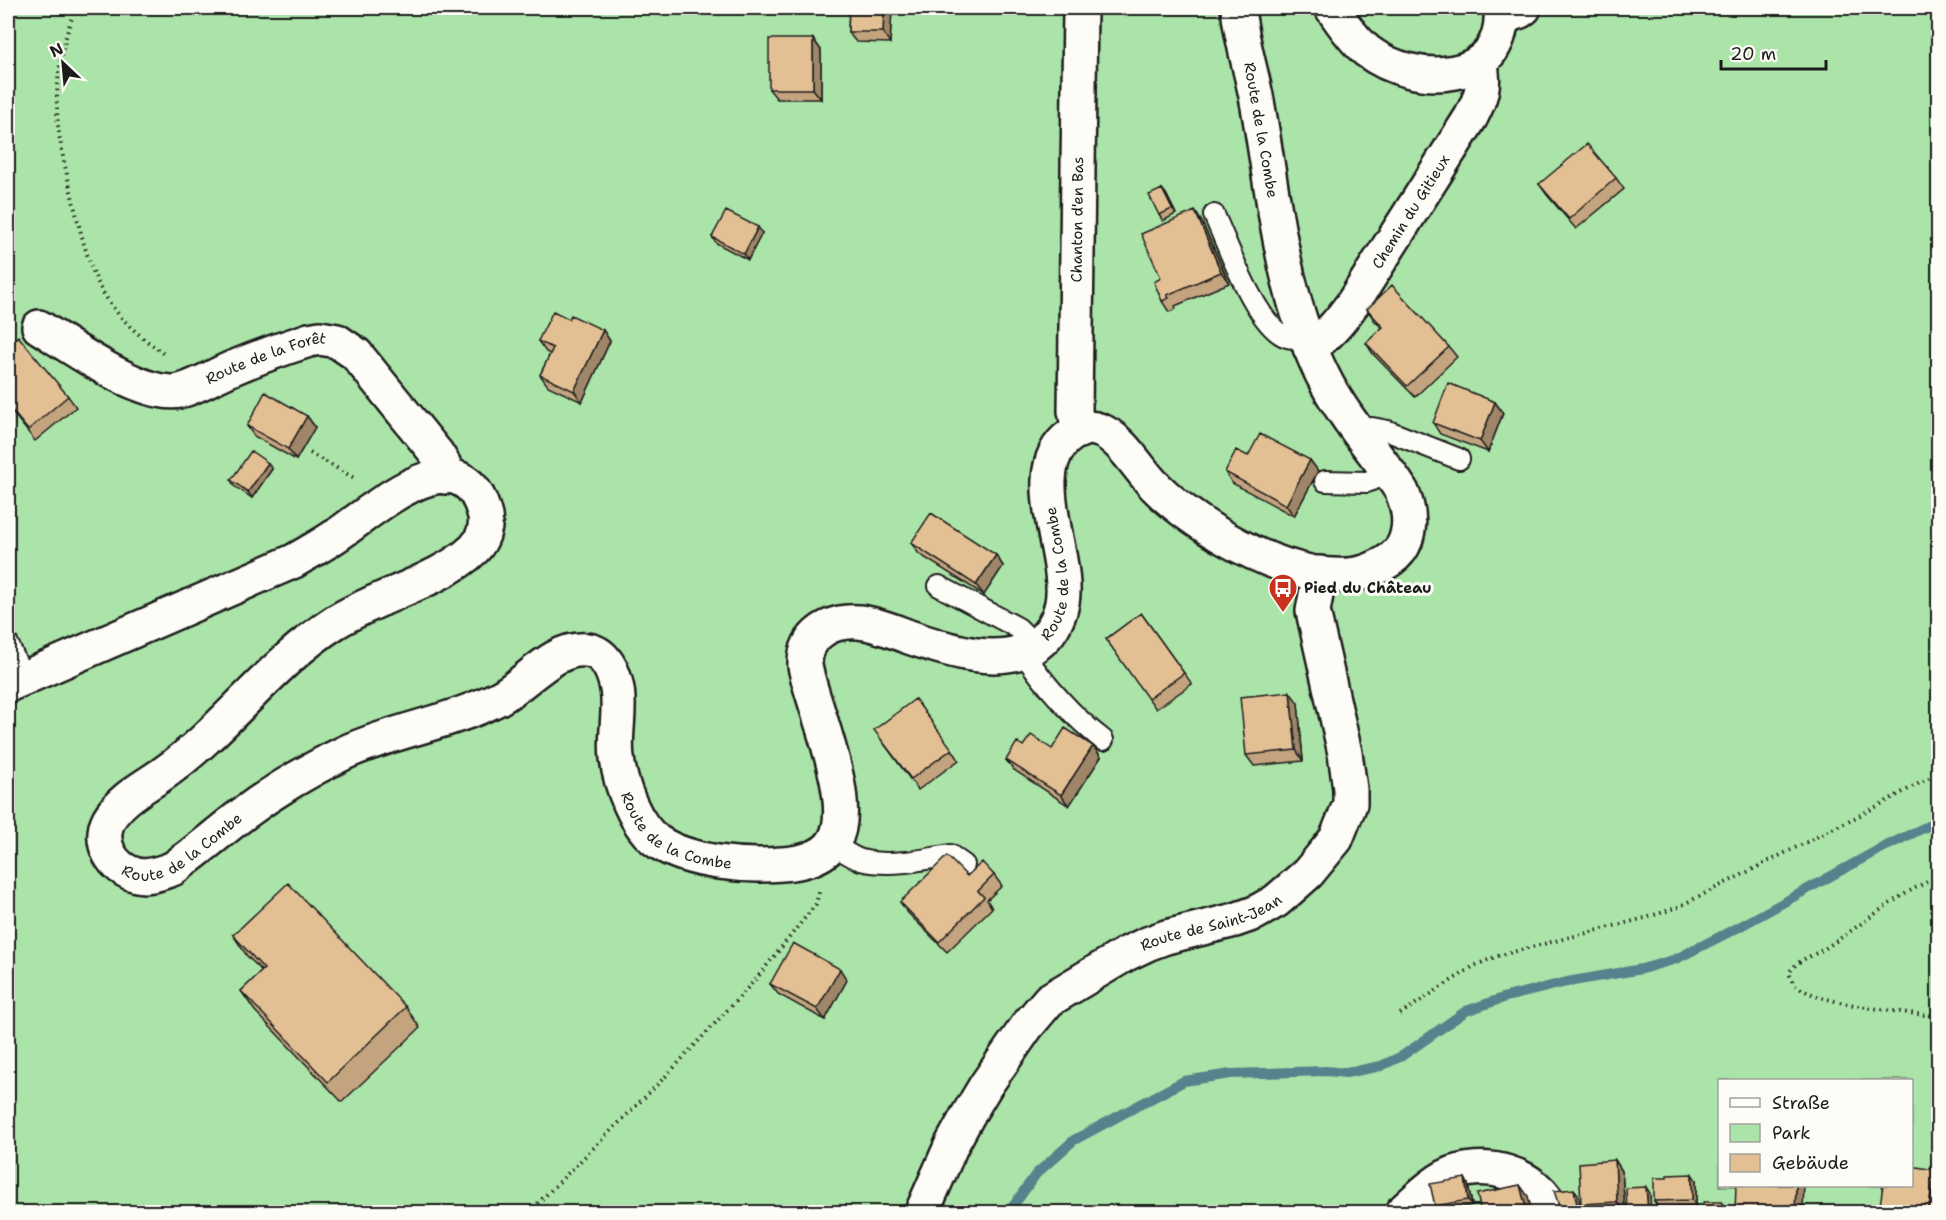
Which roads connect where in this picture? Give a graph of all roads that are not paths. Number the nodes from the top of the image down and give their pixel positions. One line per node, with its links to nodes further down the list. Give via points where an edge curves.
1 (1080, 8): 9 (street, Chanton d'en Bas, via 1075,411)
2 (1238, 8): 8 (street, Route de la Combe, via 1284,254)
3 (1332, 8): 5 (street, via 1368,51 1400,68 1435,74 1456,72)
4 (1509, 11): 5 (street, via 1494,45)
5 (1480, 62): 8 (street, Chemin du Gitieux, via 1483,87 1471,117 1353,303 1324,338)
6 (1214, 215): 8 (lane, via 1262,315 1285,337)
7 (39, 327): 13 (street, Route de la Forêt, via 108,369 166,391 179,391 309,340 337,341 357,354 437,454)
8 (1308, 341): 10 (street, Route de la Combe, via 1327,385)
9 (1079, 431): 15 (street, Route de la Combe, via 1091,428 1107,434 1164,495 1223,538 1273,561); 18 (street, Route de la Combe, via 1060,446 1051,468 1050,500 1063,596 1057,621 1043,639)
10 (1360, 434): 11 (lane, via 1372,428 1388,431); 12 (street, Route de la Combe)
11 (1459, 459)
12 (1389, 472): 14 (lane, via 1367,482); 15 (street, Route de la Combe, via 1401,490 1408,512 1405,543 1392,558 1371,570 1349,575)
13 (445, 477): 19 (street, via 420,481 394,494 329,541 279,568); 21 (street, Route de la Combe, via 468,486 482,508 486,526 474,549 439,572 332,624 186,755 123,803 109,820 105,836 108,853 119,867 142,876 172,869 283,786 327,762 370,743 485,704 513,690 560,656 586,650 602,657 614,678 618,769 633,810 657,841 683,854 751,865 796,863)
14 (1325, 481)
15 (1320, 573): 24 (street, Route de Saint-Jean, via 1313,610 1350,789 1350,804 1336,839 1290,889 1255,913 1147,945 1049,1000 1027,1026 968,1115)
16 (939, 586): 18 (lane, via 1018,628)
17 (8, 644): 19 (lane)
18 (1029, 648): 20 (lane, via 1039,676); 21 (street, Route de la Combe, via 999,656 976,655 856,622 835,624 812,639 805,652 805,666 831,759 841,813 837,834)
19 (15, 682)
20 (1103, 740)
21 (826, 849): 22 (lane, via 860,860 890,862 950,855)
22 (964, 865)
23 (1407, 1208): 25 (street, via 1446,1177 1462,1171 1497,1170 1532,1185 1544,1195)
24 (922, 1212)
25 (1553, 1212)

